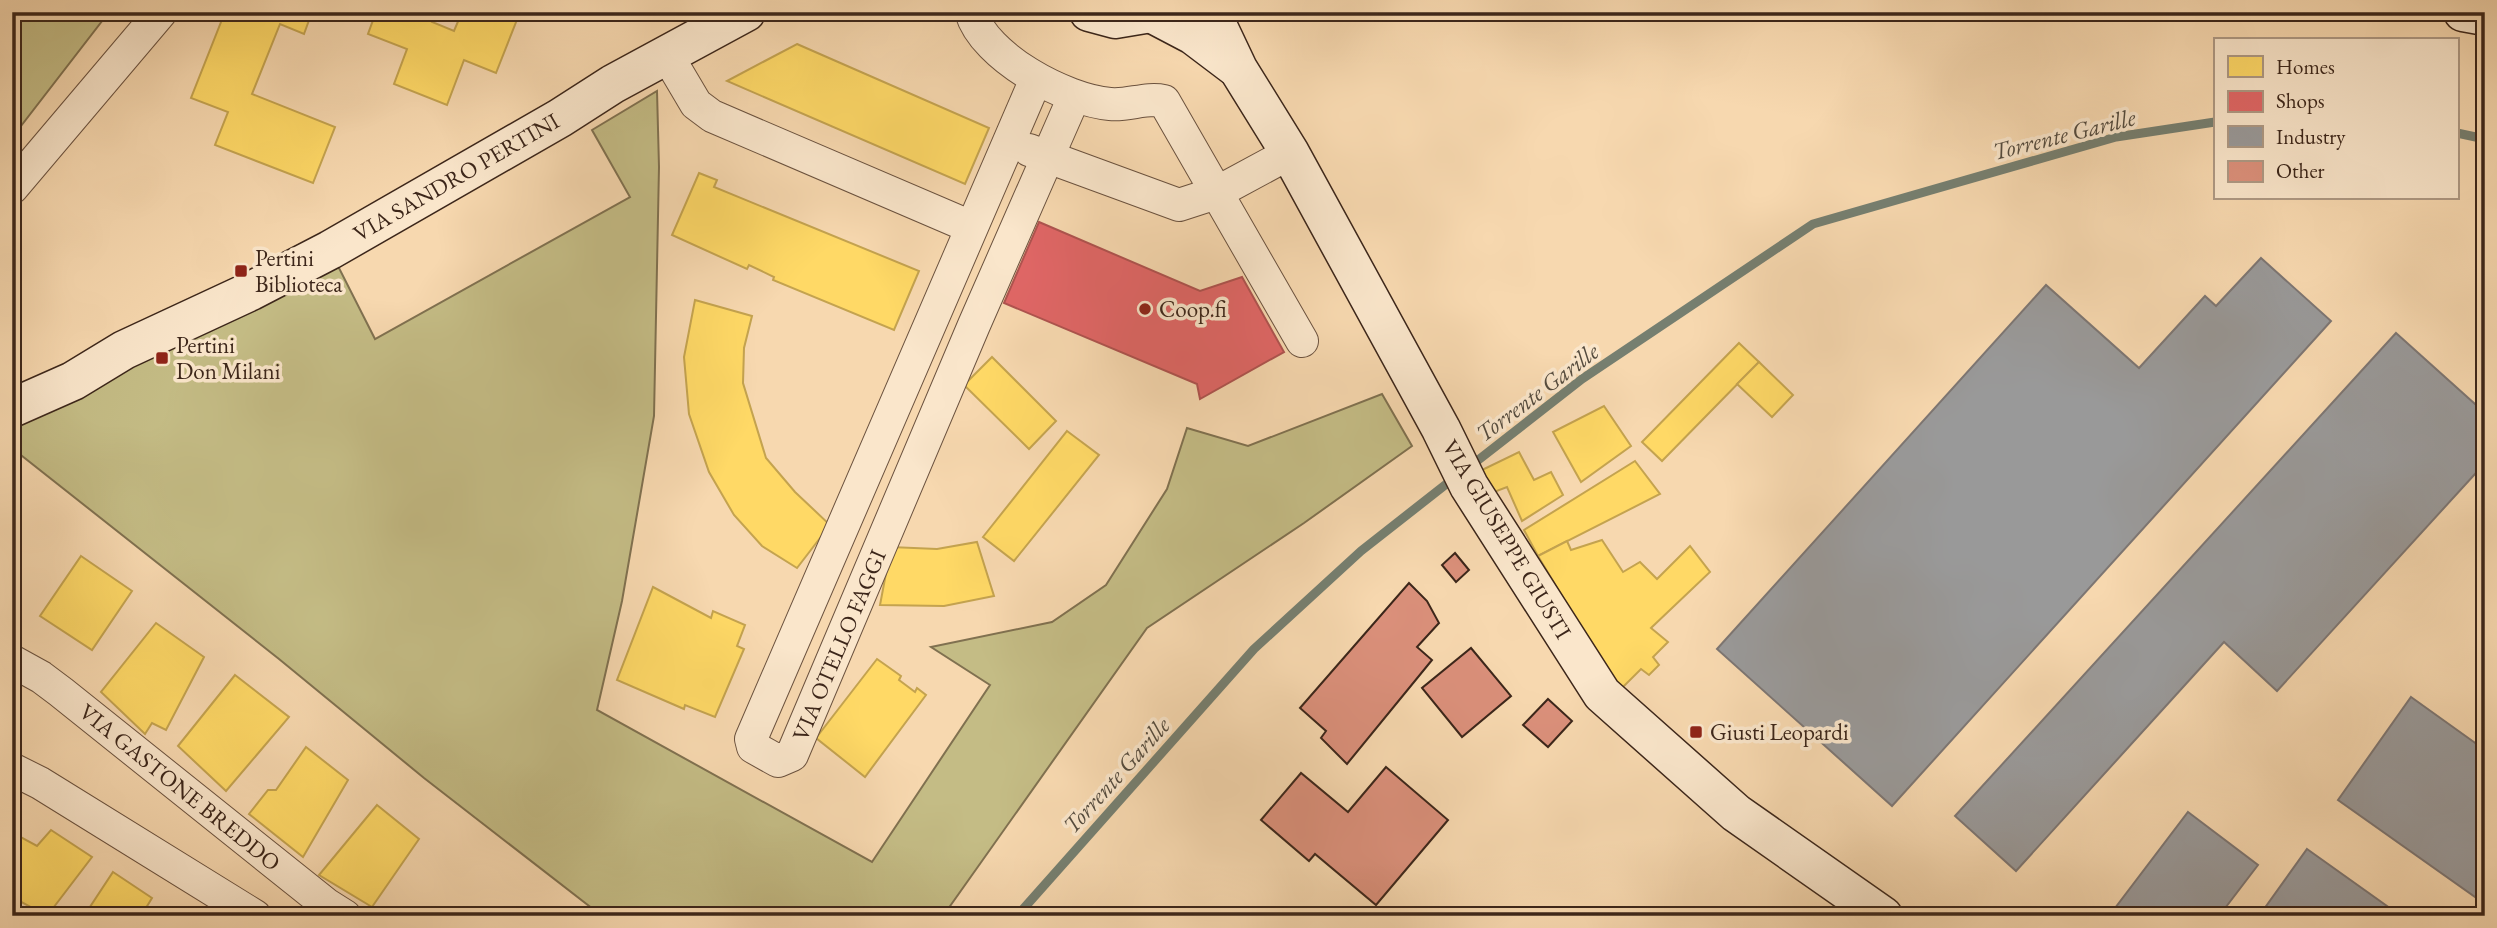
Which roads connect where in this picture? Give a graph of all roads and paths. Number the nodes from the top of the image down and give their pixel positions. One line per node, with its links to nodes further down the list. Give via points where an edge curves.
1 (162, 12): 16 (street)
2 (746, 12): 9 (street, VIA SANDRO PERTINI)
3 (971, 12): 11 (street, via 995,47)
4 (1089, 12): 7 (street, VIA GIUSEPPE GIUSTI, via 1115,19)
5 (1211, 12): 10 (street, VIA GIUSEPPE GIUSTI)
6 (2463, 12): 8 (street)
7 (1155, 13): 10 (street, VIA GIUSEPPE GIUSTI)
8 (2485, 16)
9 (667, 55): 18 (street, via 696,104 712,116); 22 (street, VIA SANDRO PERTINI, via 330,250)
10 (1238, 69): 14 (street, VIA GIUSEPPE GIUSTI)
11 (1035, 79): 12 (street); 13 (street, VIA OTELLO FAGGI)
12 (1074, 97): 15 (street, VIA OTELLO FAGGI); 17 (street, via 1114,104 1164,101)
13 (1009, 141): 15 (street); 18 (street, VIA OTELLO FAGGI)
14 (1290, 153): 17 (street); 29 (street, VIA GIUSEPPE GIUSTI, via 1469,486 1602,694 1736,813)
15 (1048, 158): 17 (street, via 1180,205); 20 (street, VIA OTELLO FAGGI)
16 (12, 188)
17 (1216, 193): 21 (street)
18 (971, 226): 19 (street, VIA OTELLO FAGGI)
19 (937, 310): 20 (street); 20 (street, VIA OTELLO FAGGI, via 751,739 753,747 778,761 792,755)
20 (974, 325)
21 (1302, 341)
22 (124, 350): 23 (street, VIA SANDRO PERTINI, via 65,365); 24 (street, VIA SANDRO PERTINI, via 73,381)
23 (12, 389)
24 (12, 408)
25 (12, 661): 28 (street, VIA GASTONE BREDDO, via 61,692)
26 (12, 769): 27 (street)
27 (255, 916)
28 (345, 916)
29 (1883, 916)

